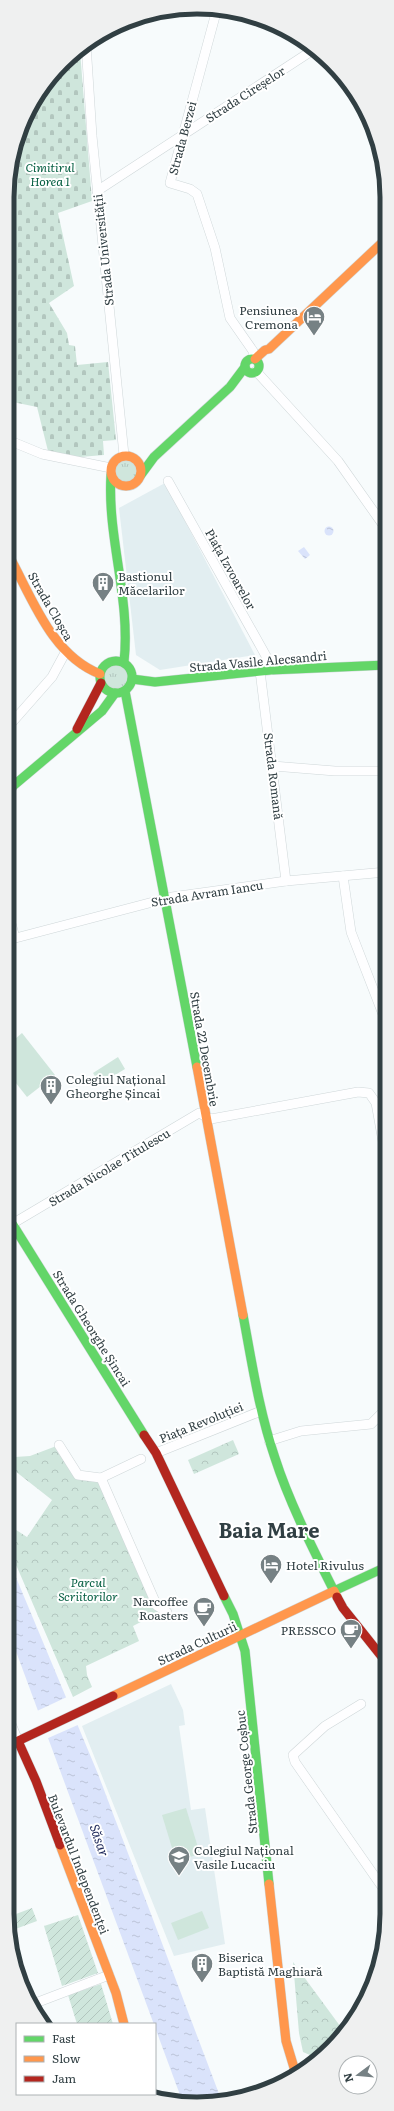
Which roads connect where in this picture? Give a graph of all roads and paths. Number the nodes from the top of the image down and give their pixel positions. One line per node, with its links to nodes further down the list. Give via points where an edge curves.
1 (215, 15): 4 (street, Strada Berzei)
2 (87, 52): 5 (street, Strada Universității)
3 (309, 53): 4 (street, Strada Cireșelor)
4 (181, 136): 5 (street, Strada Cireșelor); 7 (street, Strada Berzei, via 170,183 197,194 215,248 230,318 253,351)
5 (97, 191): 9 (street, Strada Universității)
6 (380, 244): 7 (main road, via 265,350)
7 (253, 365): 10 (main road, via 238,383 230,387); 16 (street, via 334,455)
8 (14, 442): 11 (street, via 42,454)
9 (128, 456): 10 (main road); 11 (main road, via 116,458); 12 (main road, via 140,466)
10 (154, 457): 12 (main road)
11 (111, 471): 14 (main road, via 115,482); 15 (main road)
12 (140, 476): 14 (main road)
13 (168, 481): 21 (street, Piața Izvoarelor, via 266,656)
14 (130, 485): 15 (main road, via 119,494)
15 (110, 508): 19 (main road, via 125,629)
16 (380, 513)
17 (14, 565): 18 (main road, Strada Cloșca)
18 (65, 653): 23 (main road, Strada Cloșca); 27 (street, via 52,676)
19 (124, 662): 23 (main road, via 111,661 104,666); 24 (main road, via 131,670)
20 (380, 665): 21 (main road, Strada Vasile Alecsandri)
21 (271, 670): 22 (main road, Strada Vasile Alecsandri)
22 (260, 671): 24 (main road, Strada Vasile Alecsandri, via 155,682); 29 (street, Strada Romană)
23 (101, 679): 26 (main road, via 108,691); 28 (main road)
24 (132, 679): 25 (main road)
25 (125, 691): 26 (main road); 35 (main road, Strada 22 Decembrie)
26 (115, 693): 28 (main road, via 102,711)
27 (14, 720)
28 (76, 730): 31 (main road)
29 (272, 766): 30 (street); 34 (street, Strada Romană)
30 (380, 771)
31 (14, 785)
32 (380, 873): 33 (street, Strada Avram Iancu)
33 (343, 876): 34 (street, Strada Avram Iancu); 37 (street, via 351,932)
34 (286, 881): 35 (street, Strada Avram Iancu)
35 (165, 898): 36 (street, Strada Avram Iancu); 38 (main road, Strada 22 Decembrie)
36 (14, 938)
37 (380, 1007)
38 (205, 1117): 39 (street, via 211,1119 358,1092 369,1093 376,1103); 40 (street, Strada Nicolae Titulescu, via 199,1113); 42 (main road, Strada 22 Decembrie)
39 (380, 1125)
40 (14, 1219)
41 (14, 1227): 46 (main road, Strada Gheorghe Șincai)
42 (261, 1411): 44 (main road, Piața Revoluției); 46 (street, Piața Revoluției)
43 (380, 1416): 44 (street, via 367,1426 301,1431)
44 (268, 1442): 50 (main road, Piața Revoluției, via 312,1547)
45 (59, 1445): 48 (street, via 78,1475)
46 (156, 1452): 52 (main road, Piața Revoluției)
47 (141, 1459): 48 (street)
48 (101, 1478): 51 (street, via 157,1606)
49 (380, 1570): 50 (main road, Strada Culturii)
50 (334, 1591): 52 (main road, Strada Culturii); 53 (main road, Piața Revoluției, via 342,1608)
51 (167, 1612)
52 (241, 1636): 56 (main road, Strada Culturii); 61 (main road, Strada George Coșbuc, via 246,1657 286,2041)
53 (380, 1655)
54 (361, 1704): 57 (street, via 325,1726 293,1754 295,1762)
55 (14, 1731): 56 (street, Bulevardul Independenței)
56 (18, 1741): 58 (main road, Bulevardul Independenței, via 36,1781)
57 (380, 1884)
58 (109, 1976): 59 (street); 60 (main road, Bulevardul Independenței)
59 (37, 2002)
60 (124, 2023)
61 (295, 2068)

